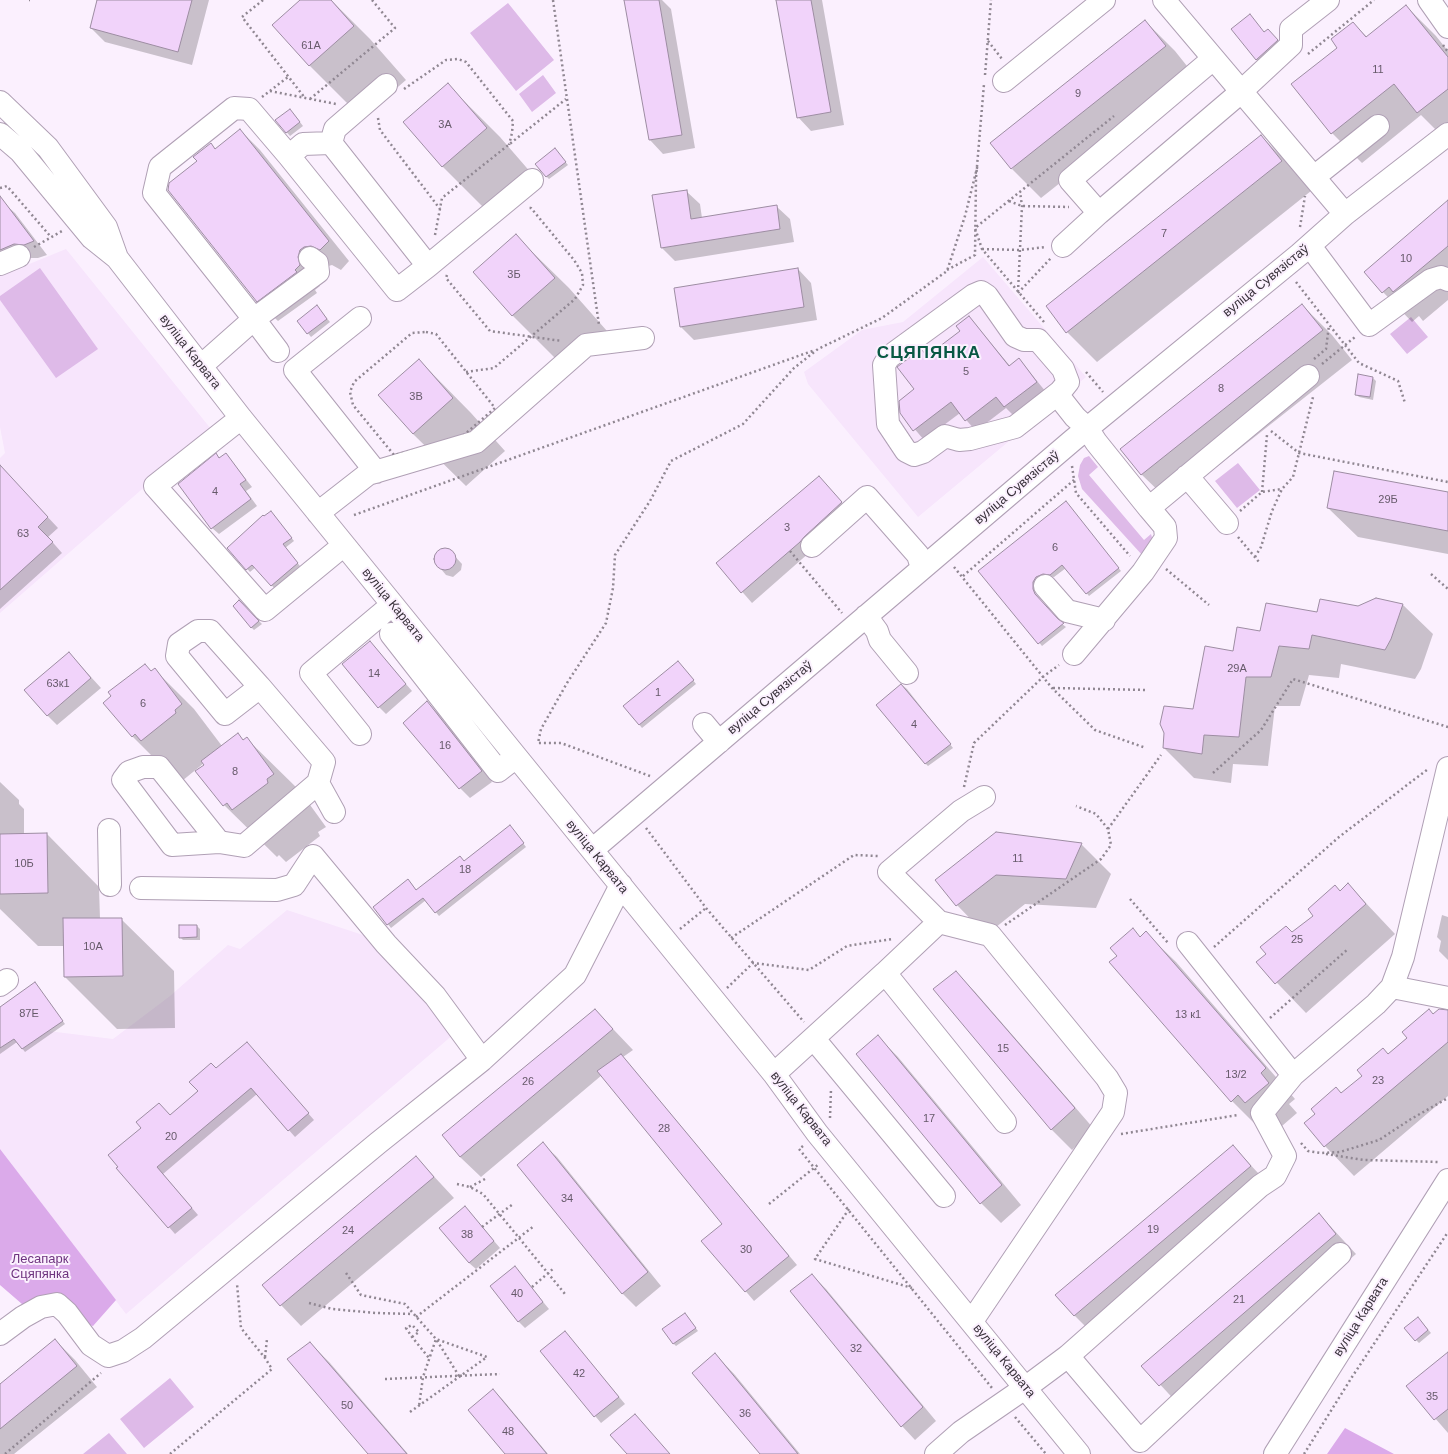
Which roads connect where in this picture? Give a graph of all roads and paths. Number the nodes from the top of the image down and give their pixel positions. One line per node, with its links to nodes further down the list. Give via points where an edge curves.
1 (263, 0): 10 (path, via 242,17)
2 (372, 0): 16 (path, via 395,28)
3 (553, 0): 17 (path)
4 (1104, 0): 11 (street)
5 (1164, 0): 9 (street)
6 (1328, 0): 14 (street, via 1291,29 1291,45)
7 (1429, 0): 8 (street)
8 (1447, 22)
9 (1213, 59): 14 (street); 38 (street, via 1070,180)
10 (288, 77): 13 (path); 15 (path)
11 (1004, 81)
12 (392, 89): 22 (street); 28 (path, via 446,60 458,59 466,62 513,121)
13 (270, 91): 15 (path); 19 (path)
14 (1241, 91): 31 (street); 38 (street)
15 (305, 98): 16 (path)
16 (310, 99): 22 (path, via 338,104)
17 (567, 99): 28 (path); 61 (path)
18 (0, 102): 47 (street, вуліца Карвата, via 48,148 106,227)
19 (248, 109): 29 (street); 56 (street, via 234,108 160,167 154,193)
20 (1119, 111): 33 (path)
21 (379, 112): 23 (path)
22 (348, 118): 23 (path); 27 (street, via 335,129)
23 (378, 118): 37 (path, via 380,130)
24 (1378, 126): 31 (street)
25 (0, 134): 47 (street, вуліца Карвата, via 20,151 92,238)
26 (1448, 134): 39 (street, вуліца Сувязістаў)
27 (331, 143): 29 (street, via 304,144); 50 (street)
28 (509, 145): 37 (path, via 442,198)
29 (289, 156): 50 (street, via 397,290)
30 (532, 180): 50 (street)
31 (1310, 184): 39 (street); 42 (path)
32 (0, 188): 43 (path, via 8,186)
33 (1020, 192): 34 (path); 35 (path)
34 (1008, 201): 35 (path); 40 (path)
35 (1022, 206): 38 (path); 46 (path)
36 (524, 208): 59 (path, via 531,208 574,260 582,273 583,285 575,299)
37 (440, 209): 50 (path, via 434,242)
38 (1096, 210): 44 (street)
39 (1345, 214): 42 (street, вуліца Сувязістаў)
40 (975, 228): 45 (path); 51 (path, via 975,255); 51 (path, via 978,164)
41 (65, 230): 43 (path)
42 (1305, 236): 57 (street); 73 (street, вуліца Сувязістаў)
43 (51, 237): 49 (path)
44 (1063, 246): 46 (path); 54 (path)
45 (982, 250): 46 (path); 54 (path)
46 (1020, 250): 54 (path)
47 (117, 258): 65 (street, вуліца Карвата)
48 (310, 258): 56 (street, via 318,263 318,272 278,294)
49 (9, 260)
50 (438, 265): 59 (path, via 490,331)
51 (947, 271): 63 (path, via 882,318)
52 (1292, 276): 62 (path)
53 (1448, 280): 57 (street, via 1441,277 1430,280)
54 (1018, 293): 58 (path)
55 (360, 318): 76 (street, via 295,370)
56 (254, 319): 64 (street); 65 (street)
57 (1369, 325): 62 (path)
58 (1048, 327)
59 (531, 337): 61 (path); 67 (path, via 494,368)
60 (643, 338): 61 (street)
61 (594, 344): 76 (street, via 476,442)
62 (1345, 345): 68 (path); 71 (path, via 1359,363 1398,382)
63 (818, 349): 84 (path); 119 (path, via 794,368 743,424 671,460 650,501 615,555 613,588 606,623 566,683 541,729 538,743 561,743)
64 (278, 352)
65 (201, 366): 72 (street, вуліца Карвата)
66 (1085, 371): 70 (path)
67 (466, 372): 67 (path, via 436,334 412,333 354,382 350,392 353,405 394,455 457,441 495,408)
68 (1311, 385): 74 (path); 77 (street)
69 (1060, 392): 69 (street, via 1015,427 970,439 959,440 945,436 923,452 914,455 906,451 888,424 884,365 889,357 981,292 987,296 1015,336 1024,340 1038,340 1064,369 1068,382); 73 (street, via 1060,398)
70 (1103, 392)
71 (1405, 402)
72 (241, 418): 83 (street, вуліца Карвата); 86 (street, via 155,486 265,610)
73 (1087, 428): 82 (street); 93 (street, вуліца Сувязістаў)
74 (1299, 454): 79 (path); 80 (path, via 1293,477); 81 (path, via 1268,429)
75 (1071, 460): 78 (path)
76 (376, 472): 83 (street, via 368,474)
77 (1187, 476): 82 (street); 85 (street)
78 (1074, 480): 90 (path, via 1076,492); 95 (path)
79 (1448, 482)
80 (1282, 489): 81 (path); 89 (path)
81 (1262, 492): 85 (path)
82 (1149, 508): 90 (street, via 1165,527 1166,538)
83 (318, 513): 86 (street, вуліца Карвата)
84 (354, 515)
85 (1227, 523): 89 (path)
86 (344, 545): 98 (street, вуліца Карвата)
87 (812, 546): 93 (street, via 867,497 918,555)
88 (790, 551): 100 (path)
89 (1255, 557): 92 (path)
90 (1143, 559): 99 (path); 102 (street)
91 (950, 562): 95 (path)
92 (1260, 562)
93 (922, 568): 101 (street, вуліца Сувязістаў)
94 (1431, 574): 97 (path)
95 (963, 576): 106 (path)
96 (1045, 586): 102 (street, via 1067,611)
97 (1448, 589)
98 (392, 605): 112 (street, via 311,673); 116 (street, вуліца Карвата)
99 (1210, 605)
100 (844, 615)
101 (866, 616): 105 (street, via 880,640); 113 (street, вуліца Сувязістаў)
102 (1104, 620): 104 (street)
103 (391, 634): 116 (street, via 498,771)
104 (1074, 654): 106 (path)
105 (907, 673)
106 (1044, 676): 108 (path); 123 (path, via 974,743 961,798)
107 (260, 687): 120 (street, via 324,762)
108 (1052, 688): 109 (path); 114 (path, via 1095,730)
109 (1147, 690)
110 (704, 724): 113 (street)
111 (1448, 727): 118 (path, via 1293,679 1261,730)
112 (360, 734)
113 (719, 742): 129 (street, вуліца Сувязістаў)
114 (1146, 748)
115 (1161, 755): 125 (path)
116 (516, 757): 129 (street, вуліца Карвата)
117 (1439, 768): 138 (path, via 1339,837); 145 (street, via 1403,958)
118 (1213, 773)
119 (650, 777)
120 (318, 783): 124 (street); 128 (street, via 244,846)
121 (984, 798): 123 (street)
122 (1076, 806): 125 (path, via 1096,814)
123 (961, 811): 130 (street)
124 (334, 812)
125 (1108, 829): 137 (path, via 1111,845 1101,859)
126 (109, 830): 131 (street)
127 (640, 830): 134 (path, via 645,827)
128 (219, 842)
129 (592, 850): 132 (street, вуліца Карвата)
130 (906, 857): 135 (street, via 889,872); 139 (path, via 854,856)
131 (110, 885)
132 (621, 885): 150 (street, via 575,976); 151 (street, вуліца Карвата)
133 (141, 888): 150 (street, via 277,890 294,886 313,856 386,944 435,996)
134 (706, 908): 136 (path); 139 (path)
135 (939, 922): 137 (street); 144 (street)
136 (677, 932)
137 (990, 935): 156 (street, via 1107,1078 1116,1093 1113,1112)
138 (1225, 937)
139 (731, 938): 143 (path)
140 (897, 938): 143 (path, via 847,946 809,970)
141 (1188, 943): 148 (street)
142 (1348, 949): 148 (path)
143 (753, 963): 146 (path); 149 (path, via 803,1020)
144 (885, 974): 149 (street); 155 (street)
145 (1392, 987): 147 (street); 152 (street)
146 (723, 991)
147 (1448, 998)
148 (1256, 1030): 152 (street)
149 (814, 1039): 151 (street); 166 (street)
150 (482, 1060): 176 (street)
151 (774, 1074): 159 (street, вуліца Карвата, via 817,1133)
152 (1293, 1076): 191 (street, via 1262,1113 1285,1156 1275,1176 1260,1186)
153 (1448, 1098): 160 (path, via 1379,1140 1340,1152)
154 (1238, 1115): 156 (path)
155 (1005, 1122)
156 (1095, 1138): 186 (street)
157 (1300, 1141): 160 (path, via 1308,1151)
158 (807, 1142): 161 (path, via 799,1149)
159 (835, 1152): 161 (path); 186 (street, вуліца Карвата)
160 (1321, 1153): 162 (path)
161 (814, 1167): 168 (path); 169 (path)
162 (1444, 1171): 208 (street, вуліца Карвата)
163 (485, 1179): 165 (path)
164 (457, 1184): 165 (path)
165 (470, 1187): 170 (path, via 483,1194)
166 (944, 1196)
167 (513, 1204): 170 (path)
168 (769, 1204)
169 (849, 1209): 181 (path); 181 (path, via 815,1259)
170 (499, 1214): 172 (path); 174 (path)
171 (534, 1226): 174 (path)
172 (482, 1227)
173 (1448, 1232): 209 (path)
174 (518, 1238): 179 (path); 185 (path)
175 (1340, 1254): 191 (street, via 1140,1440)
176 (236, 1262): 187 (street, via 143,1338 124,1351 108,1356 91,1345 67,1313 56,1304 41,1307); 192 (path, via 241,1328)
177 (554, 1268): 179 (path)
178 (346, 1273): 184 (path, via 362,1295 405,1304)
179 (548, 1273): 180 (path); 182 (path)
180 (532, 1287)
181 (913, 1288): 200 (path)
182 (565, 1294)
183 (309, 1303): 184 (path, via 332,1309)
184 (414, 1314): 185 (path)
185 (416, 1317): 190 (path)
186 (972, 1321): 199 (street, вуліца Карвата)
187 (0, 1334)
188 (412, 1337): 188 (path, via 406,1328 412,1325 419,1332); 193 (path)
189 (267, 1339): 192 (path)
190 (436, 1339): 193 (path); 196 (path); 196 (path, via 487,1357)
191 (1068, 1356): 199 (street)
192 (265, 1358): 204 (path, via 272,1369)
193 (429, 1358): 197 (path)
194 (107, 1368): 203 (path)
195 (500, 1374): 196 (path)
196 (459, 1376): 197 (path); 201 (path)
197 (423, 1377): 198 (path); 201 (path)
198 (384, 1379)
199 (1026, 1388): 200 (street); 207 (street, вуліца Карвата)
200 (1004, 1403): 205 (street, via 961,1432); 206 (path)
201 (419, 1406): 202 (path)
202 (410, 1412)
203 (5, 1454)
204 (170, 1454)
205 (936, 1454)
206 (1046, 1454)
207 (1079, 1454)
208 (1275, 1454)
209 (1304, 1454)

